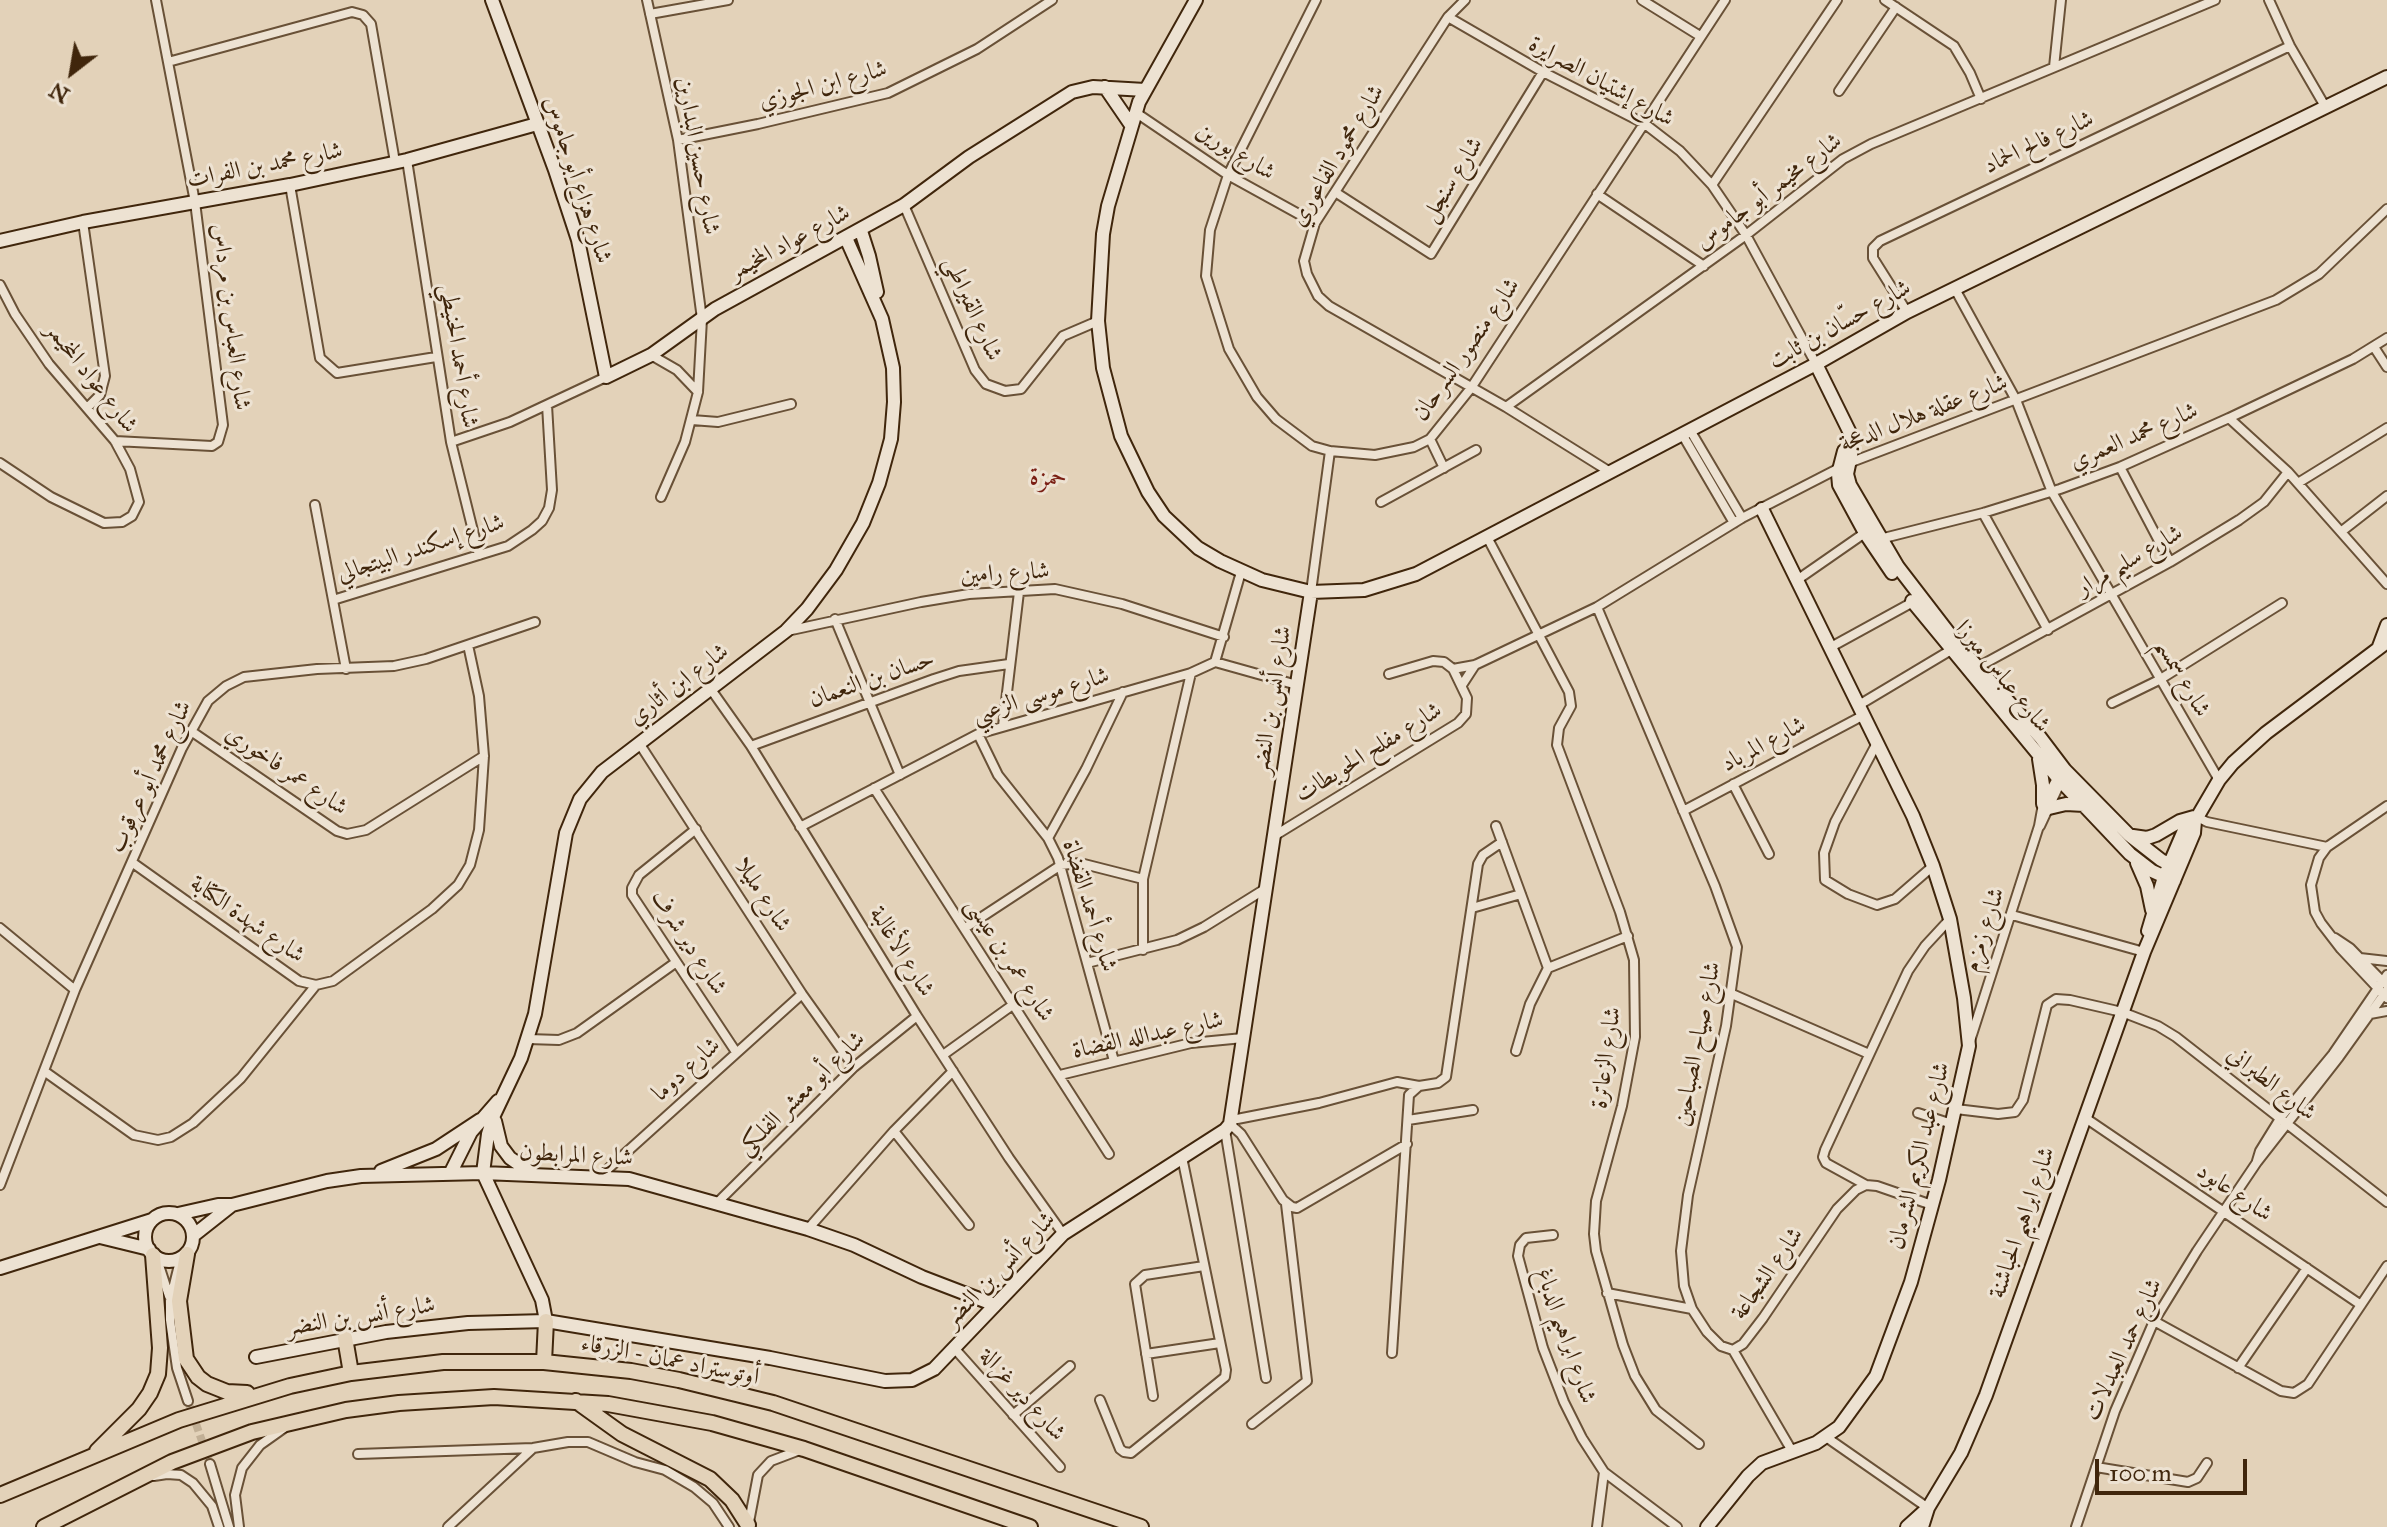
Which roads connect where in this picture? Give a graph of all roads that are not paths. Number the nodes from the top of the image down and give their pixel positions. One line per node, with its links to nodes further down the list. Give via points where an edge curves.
1 (156, 0): 21 (street, شارع العباس بن مرداس)
2 (492, 0): 31 (street, شارع هزاع أبو جاموس)
3 (647, 0): 17 (street, شارع حسين البدارين)
4 (728, 0): 17 (street)
5 (1052, 0): 33 (street, شارع ابن الجوزي, via 977,49 888,93)
6 (1196, 0): 26 (street, شارع حسّان بن ثابت)
7 (1316, 0): 35 (street, شارع منصور السرحان)
8 (1465, 0): 18 (street, شارع محمود الفاعوري)
9 (1642, 0): 19 (street)
10 (1725, 0): 19 (street, شارع منصور السرحان)
11 (1837, 0): 37 (street)
12 (1885, 0): 16 (street)
13 (2061, 0): 22 (street)
14 (2215, 0): 22 (street, شارع مخيمر أبو جاموس)
15 (2269, 0): 20 (street)
16 (1896, 7): 27 (street); 28 (street, via 1954,46)
17 (650, 14): 33 (street, شارع حسين البدارين)
18 (1448, 17): 23 (street, شارع إشتيان الصرايرة); 38 (street, شارع محمود الفاعوري)
19 (1700, 36): 32 (street, شارع منصور السرحان)
20 (2290, 46): 29 (street); 52 (street, شارع فالح الحماد, via 1880,241 1873,258)
21 (168, 62): 34 (street, شارع أحمد الحنيطي, via 352,12 363,15 371,24); 40 (street, شارع العباس بن مرداس)
22 (2054, 67): 28 (street, شارع مخيمر أبو جاموس)
23 (1543, 72): 32 (street, شارع إشتيان الصرايرة); 38 (street, شارع سنجل, via 1431,254)
24 (2387, 77): 29 (street, شارع حسّان بن ثابت)
25 (1105, 87): 26 (street, شارع عواد المخيمر); 30 (street); 41 (street, شارع عواد المخيمر, via 1072,92)
26 (1145, 90): 30 (street, شارع حسّان بن ثابت)
27 (1839, 91)
28 (1981, 99): 46 (street, شارع مخيمر أبو جاموس, via 1857,151)
29 (2326, 108): 51 (street, شارع حسّان بن ثابت)
30 (1133, 118): 35 (street, شارع بورين); 55 (street, شارع حسّان بن ثابت, via 1105,222)
31 (537, 124): 34 (street, شارع محمد بن الفرات); 62 (street, شارع هزاع أبو جاموس, via 578,240)
32 (1645, 124): 37 (street, شارع إشتيان الصرايرة); 39 (street, شارع منصور السرحان)
33 (678, 140): 53 (street, شارع حسين البدارين)
34 (401, 161): 36 (street, شارع محمد بن الفرات); 59 (street, شارع أحمد الحنيطي, via 426,275)
35 (1228, 175): 44 (street, شارع بورين); 78 (street, شارع منصور السرحان, via 1206,257 1209,291 1225,339 1257,397 1276,419 1302,440)
36 (290, 185): 40 (street, شارع محمد بن الفرات); 59 (street, via 320,358 337,373)
37 (1712, 185): 46 (street, شارع إشتيان الصرايرة)
38 (1335, 192): 44 (street, شارع محمود الفاعوري)
39 (1597, 194): 49 (street); 63 (street, شارع منصور السرحان)
40 (195, 202): 43 (street, شارع محمد بن الفرات); 75 (street, شارع العباس بن مرداس, via 222,433 212,446)
41 (904, 205): 45 (street, شارع عواد المخيمر); 55 (street, شارع القيراطي, via 975,370 986,384 1005,391 1021,389 1063,336)
42 (2387, 209): 65 (street, شارع عقلة هلال الدعجة, via 2319,274 2276,300)
43 (83, 222): 48 (street, شارع محمد بن الفرات); 69 (street, via 105,376 100,395)
44 (1315, 223): 63 (street, شارع محمود الفاعوري, via 1304,261 1318,296)
45 (861, 231): 47 (street, شارع عواد المخيمر); 54 (street, شارع ابن أثاري)
46 (1746, 235): 49 (street, شارع مخيمر أبو جاموس); 60 (street, شارع إشتيان الصرايرة)
47 (846, 238): 53 (street, شارع عواد المخيمر); 54 (street, شارع ابن أثاري)
48 (0, 241)
49 (1704, 266): 68 (street, شارع مخيمر أبو جاموس)
50 (0, 285): 69 (street, شارع عواد المخيمر, via 49,364)
51 (1955, 289): 52 (street, شارع حسّان بن ثابت); 65 (street, شارع سمسم)
52 (1907, 312): 60 (street, شارع حسّان بن ثابت)
53 (702, 319): 58 (street, شارع عواد المخيمر); 64 (street, شارع حسين البدارين)
54 (882, 319): 113 (street, شارع ابن أثاري, via 893,368 887,459 863,523 836,570)
55 (1098, 321): 99 (street, شارع حسّان بن ثابت, via 1109,397 1148,492 1189,541)
56 (2387, 338): 57 (street)
57 (2374, 347): 61 (street); 70 (street)
58 (651, 355): 62 (street, شارع عواد المخيمر); 64 (street, via 677,370)
59 (436, 357): 76 (street, شارع أحمد الحنيطي)
60 (1816, 364): 73 (street, شارع حسّان بن ثابت); 80 (street, via 1846,428)
61 (2387, 367)
62 (606, 377): 67 (street, شارع عواد المخيمر)
63 (1471, 388): 68 (street, شارع محمود الفاعوري); 74 (street, شارع منصور السرحان)
64 (698, 392): 71 (street, شارع حسين البدارين)
65 (2016, 400): 80 (street, شارع عقلة هلال الدعجة); 86 (street, شارع سمسم)
66 (791, 404): 71 (street, via 718,422)
67 (547, 405): 76 (street, شارع عواد المخيمر); 97 (street, شارع إسكندر البيتجالي, via 549,508 532,530 508,546)
68 (1506, 407): 83 (street, شارع محمود الفاعوري)
69 (87, 408): 75 (street, شارع عواد المخيمر)
70 (2229, 418): 81 (street, شارع محمد العمري); 84 (street, شارع محمد العمري)
71 (692, 420): 88 (street, شارع حسين البدارين)
72 (2387, 428): 85 (street)
73 (1686, 432): 83 (street, شارع حسّان بن ثابت); 93 (street)
74 (1430, 439): 78 (street, شارع منصور السرحان, via 1389,454); 82 (street)
75 (115, 441): 79 (street, شارع عواد المخيمر, via 139,502 122,522 104,523)
76 (451, 442): 97 (street, شارع أحمد الحنيطي)
77 (1476, 450): 82 (street)
78 (1330, 451): 103 (street, شارع أنس بن النضر)
79 (0, 465)
80 (1844, 466): 91 (street, شارع عقلة هلال الدعجة); 95 (street, شارع عباس ميرزا)
81 (2120, 467): 86 (street, شارع محمد العمري); 98 (street)
82 (1444, 468): 89 (street)
83 (1610, 472): 96 (street, شارع حسّان بن ثابت)
84 (2288, 472): 85 (street, شارع محمد العمري); 98 (street, شارع سليم مرار, via 2256,509)
85 (2298, 483): 94 (street, شارع محمد العمري)
86 (2052, 492): 92 (street, شارع محمد العمري); 104 (street, شارع سمسم)
87 (2387, 496): 94 (street)
88 (661, 497)
89 (1381, 502)
90 (315, 505): 106 (street)
91 (1762, 509): 93 (street, شارع عقلة هلال الدعجة); 100 (street, شارع عبد الكريم الشرمان)
92 (1983, 513): 95 (street, شارع محمد العمري); 112 (street)
93 (1738, 521): 108 (street, شارع عقلة هلال الدعجة)
94 (2342, 531): 101 (street, شارع محمد العمري)
95 (1873, 533): 100 (street); 105 (street, شارع عباس ميرزا)
96 (1487, 537): 103 (street, شارع حسّان بن ثابت, via 1392,583); 114 (street, شارع الزعاترة)
97 (479, 555): 106 (street, شارع إسكندر البيتجالي)
98 (2170, 562): 104 (street, شارع سليم مرار)
99 (1241, 572): 103 (street, شارع حسّان بن ثابت); 115 (street)
100 (1797, 580): 118 (street, شارع عبد الكريم الشرمان)
101 (2386, 581)
102 (1019, 592): 109 (street, شارع رامين, via 969,594); 115 (street, شارع رامين, via 1055,589 1083,594); 121 (street)
103 (1311, 592): 129 (street, شارع أنس بن النضر)
104 (2112, 595): 112 (street, شارع سليم مرار); 128 (street, شارع سمسم)
105 (1916, 599): 118 (street); 119 (street, شارع عباس ميرزا); 123 (street, شارع عباس ميرزا)
106 (333, 600): 124 (street)
107 (2282, 603): 128 (street)
108 (1597, 607): 114 (street, شارع عقلة هلال الدعجة); 152 (street, شارع صياح الصباحين)
109 (835, 619): 113 (street, شارع رامين); 133 (street)
110 (535, 622): 116 (street, شارع محمد أبو عرقوب)
111 (2387, 625): 117 (street)
112 (2048, 630): 123 (street, شارع سليم مرار)
113 (786, 631): 131 (street, شارع ابن أثاري)
114 (1539, 634): 122 (street, شارع عقلة هلال الدعجة); 177 (street, شارع الزعاترة, via 1571,697 1557,745)
115 (1224, 637): 120 (street)
116 (468, 645): 124 (street, شارع محمد أبو عرقوب, via 394,666); 142 (street)
117 (2383, 645): 146 (street, شارع ابراهيم الحباشنة, via 2249,746)
118 (1831, 647): 135 (street, شارع عبد الكريم الشرمان)
119 (1951, 650): 135 (street, شارع المرباد); 143 (street, شارع عباس ميرزا)
120 (1215, 662): 126 (street, شارع موسى الزعبي); 129 (street)
121 (1009, 664): 133 (street, حسان بن النعمان, via 959,671); 136 (street)
122 (1475, 665): 125 (street, شارع عقلة هلال الدعجة); 130 (street)
123 (1978, 667): 144 (street, شارع عباس ميرزا, via 2040,737)
124 (346, 669): 137 (street, شارع محمد أبو عرقوب, via 244,677 208,701)
125 (1453, 669): 127 (street, شارع مفلح الحويطات, via 1433,661); 130 (street, شارع مفلح الحويطات)
126 (1191, 673): 132 (street, شارع موسى الزعبي); 168 (street)
127 (1389, 674)
128 (2159, 680): 134 (street); 146 (street, شارع سمسم)
129 (1297, 685): 158 (street, شارع أنس بن النضر)
130 (1462, 685): 158 (street, شارع مفلح الحويطات, via 1469,704 1458,723)
131 (710, 688): 139 (street, شارع ابن أثاري); 141 (street, شارع الأغالبة)
132 (1123, 692): 136 (street, شارع موسى الزعبي); 159 (street)
133 (870, 702): 141 (street, حسان بن النعمان); 145 (street)
134 (2112, 703)
135 (1862, 710): 140 (street, شارع عبد الكريم الشرمان); 147 (street, شارع المرباد)
136 (1003, 726): 138 (street, شارع موسى الزعبي)
137 (191, 731): 142 (street, شارع عمر فاخوري, via 347,834 366,830); 164 (street, شارع محمد أبو عرقوب)
138 (978, 734): 145 (street, شارع موسى الزعبي); 159 (street, شارع أحمد القضاة, via 998,775)
139 (639, 743): 156 (street, شارع مليلا); 197 (street, شارع ابن أثاري, via 602,772 573,811)
140 (1877, 743): 166 (street, شارع عبد الكريم الشرمان); 166 (street, via 1835,822 1824,853 1825,880 1877,905 1895,899)
141 (751, 746): 155 (street, شارع الأغالبة)
142 (484, 756): 186 (street, شارع شهدة الكتابة, via 477,842 458,885 377,951 333,981)
143 (2038, 756): 144 (street, شارع عباس ميرزا); 150 (street)
144 (2061, 774): 149 (street, شارع عباس ميرزا); 150 (street, شارع زمزم); 157 (street, شارع عباس ميرزا)
145 (900, 775): 148 (street, شارع موسى الزعبي)
146 (2219, 780): 153 (street, شارع ابراهيم الحباشنة)
147 (1733, 784): 152 (street, شارع المرباد); 162 (street)
148 (874, 788): 155 (street, شارع موسى الزعبي); 176 (street, شارع عمر بن عيسى)
149 (2084, 805): 150 (street); 163 (street, شارع عباس ميرزا)
150 (2046, 806): 173 (street, شارع زمزم)
151 (2387, 806): 161 (street)
152 (1683, 811): 190 (street, شارع صياح الصباحين, via 1735,937)
153 (2196, 819): 157 (street, via 2147,838); 161 (street); 167 (street, شارع ابراهيم الحباشنة, via 2185,828)
154 (1496, 826): 160 (street)
155 (800, 827): 195 (street, شارع الأغالبة)
156 (696, 829): 183 (street, شارع دير شرف, via 639,875 632,888 634,901); 189 (street, شارع مليلا)
157 (2129, 835): 167 (street, شارع عباس ميرزا)
158 (1274, 836): 169 (street, شارع أنس بن النضر)
159 (1048, 838): 165 (street, شارع أحمد القضاة)
160 (1502, 842): 170 (street); 171 (street, via 1480,859)
161 (2327, 847): 178 (street, via 2314,871 2311,898)
162 (1769, 854)
163 (2130, 854): 167 (street, شارع عباس ميرزا); 172 (street, via 2144,878)
164 (133, 863): 186 (street, شارع شهدة الكتابة, via 299,981); 188 (street, شارع محمد أبو عرقوب)
165 (1061, 865): 168 (street, via 1080,863); 176 (street); 184 (street, شارع أحمد القضاة)
166 (1933, 866): 174 (street, شارع عبد الكريم الشرمان)
167 (2171, 873): 172 (street, شارع ابراهيم الحباشنة); 179 (street, شارع ابراهيم الحباشنة)
168 (1143, 879): 180 (street)
169 (1267, 888): 180 (street, via 1196,932); 196 (street, شارع أنس بن النضر)
170 (1521, 894): 171 (street); 185 (street)
171 (1472, 908): 209 (street, via 1446,1077)
172 (2152, 913): 179 (street, شارع ابراهيم الحباشنة)
173 (2012, 915): 179 (street); 198 (street, شارع زمزم)
174 (1950, 919): 198 (street, شارع عبد الكريم الشرمان); 201 (street, via 1916,958)
175 (0, 928): 188 (street)
176 (965, 928): 191 (street, شارع عمر بن عيسى)
177 (1628, 936): 185 (street); 252 (street, شارع الزعاترة, via 1634,960 1635,1037 1594,1215)
178 (2334, 938): 181 (street); 187 (street)
179 (2145, 949): 193 (street, شارع ابراهيم الحباشنة)
180 (1143, 950): 184 (street)
181 (2360, 958): 182 (street); 187 (street)
182 (2387, 961)
183 (675, 963): 197 (street, via 577,1033 559,1040); 200 (street, شارع دير شرف)
184 (1087, 963): 204 (street, شارع أحمد القضاة)
185 (1548, 968): 199 (street, via 1533,995)
186 (316, 985): 206 (street, via 241,1078 171,1137 134,1135)
187 (2384, 987): 194 (street, شارع حمد العبدلات); 203 (street, شارع حمد العبدلات)
188 (75, 990): 206 (street, شارع محمد أبو عرقوب)
189 (802, 994): 200 (street, شارع دوما); 205 (street, شارع مليلا)
190 (1732, 994): 201 (street); 256 (street, شارع صياح الصباحين, via 1684,1220 1681,1267)
191 (1014, 1004): 202 (street); 208 (street, شارع عمر بن عيسى)
192 (2387, 1011): 194 (street)
193 (2122, 1012): 211 (street, شارع الطبراني, via 2061,998 2051,1001 2020,1106 2008,1115); 215 (street, شارع ابراهيم الحباشنة); 216 (street, شارع الطبراني, via 2176,1037)
194 (2370, 1014): 203 (street, شارع حمد العبدلات)
195 (917, 1016): 202 (street, شارع الأغالبة); 205 (street, شارع أبو معشر الفلكي)
196 (1243, 1038): 204 (street, شارع عبدالله القضاة, via 1202,1041); 220 (street, شارع أنس بن النضر)
197 (528, 1039): 210 (street, شارع ابن أثاري)
198 (1969, 1046): 211 (street, شارع عبد الكريم الشرمان)
199 (1516, 1051)
200 (736, 1052): 229 (street, شارع دوما)
201 (1869, 1054): 231 (street, via 1823,1157 1831,1168)
202 (943, 1055): 207 (street, شارع الأغالبة)
203 (2336, 1055): 216 (street, شارع حمد العبدلات)
204 (1114, 1061): 208 (street, شارع عبدالله القضاة)
205 (854, 1067): 233 (street, شارع أبو معشر الفلكي)
206 (44, 1071): 230 (street, شارع محمد أبو عرقوب)
207 (953, 1071): 221 (street); 242 (street, شارع الأغالبة)
208 (1060, 1075): 223 (street, شارع عمر بن عيسى)
209 (1419, 1086): 218 (street, via 1409,1095); 220 (street, via 1397,1082)
210 (500, 1099): 214 (street, شارع ابن أثاري); 217 (street, شارع ابن أثاري)
211 (1956, 1109): 219 (street, شارع عبد الكريم الشرمان)
212 (1473, 1110): 218 (street)
213 (1918, 1113): 219 (street)
214 (494, 1115): 225 (street, شارع ابن أثاري); 227 (street, via 510,1158)
215 (2084, 1117): 237 (street, شارع عابود); 293 (street, شارع ابراهيم الحباشنة, via 1980,1409)
216 (2284, 1119): 232 (street, شارع الطبراني); 237 (street, شارع حمد العبدلات)
217 (480, 1120): 226 (street, شارع ابن أثاري); 228 (street, via 424,1155)
218 (1408, 1120): 222 (street)
219 (1952, 1124): 236 (street, شارع عبد الكريم الشرمان)
220 (1229, 1125): 224 (street, شارع أنس بن النضر); 234 (street, via 1241,1134); 270 (street)
221 (894, 1131): 240 (street); 241 (street)
222 (1407, 1144): 234 (street, via 1303,1207); 263 (street)
223 (1109, 1154)
224 (1181, 1156): 242 (street, شارع أنس بن النضر); 248 (street)
225 (483, 1173): 226 (street, شارع المرابطون); 227 (street, شارع المرابطون); 257 (street, via 542,1300)
226 (450, 1174): 228 (street, شارع المرابطون)
227 (536, 1175): 229 (street, شارع المرابطون)
228 (361, 1176): 235 (street, شارع المرابطون)
229 (599, 1177): 233 (street, شارع المرابطون, via 629,1179)
230 (0, 1185)
231 (1866, 1185): 236 (street); 262 (street, شارع الشجاعة, via 1837,1209 1763,1318)
232 (2387, 1202)
233 (717, 1203): 241 (street, شارع المرابطون)
234 (1286, 1204): 278 (street, via 1307,1381)
235 (232, 1205): 238 (street, شارع المرابطون); 243 (street, شارع المرابطون)
236 (1932, 1205): 279 (street, شارع عبد الكريم الشرمان, via 1883,1361 1851,1414)
237 (2225, 1210): 251 (street, شارع عابود); 258 (street, شارع حمد العبدلات)
238 (178, 1214): 239 (street); 243 (street)
239 (152, 1220): 245 (street); 246 (street, via 145,1234)
240 (969, 1225)
241 (808, 1229): 254 (street, شارع المرابطون)
242 (1063, 1234): 254 (street, شارع أنس بن النضر)
243 (194, 1235): 247 (street)
244 (1553, 1235): 290 (street, شارع ابراهيم الدباغ, via 1526,1238 1518,1256 1564,1402)
245 (100, 1237): 246 (street); 250 (street)
246 (153, 1254): 247 (street, via 165,1261); 253 (street); 285 (highway, via 158,1374 139,1409)
247 (185, 1256): 253 (street); 271 (highway, via 179,1301 186,1359 198,1377 217,1389)
248 (1204, 1266): 260 (street); 264 (street, via 1137,1280 1134,1289)
249 (2387, 1266): 255 (street)
250 (0, 1268)
251 (2307, 1268): 255 (street, شارع عابود); 268 (street)
252 (1607, 1293): 256 (street); 280 (street, شارع الزعاترة, via 1635,1376 1656,1410)
253 (170, 1301): 274 (street, via 174,1352)
254 (995, 1305): 261 (street, شارع أنس بن النضر)
255 (2361, 1305): 268 (street, via 2302,1390 2281,1391)
256 (1692, 1309): 262 (street, شارع صياح الصباحين, via 1721,1346)
257 (546, 1321): 259 (street, شارع أنس بن النضر); 261 (street, شارع أنس بن النضر, via 885,1381 925,1376); 266 (highway)
258 (2154, 1321): 268 (street); 289 (street, شارع حمد العبدلات)
259 (345, 1338): 265 (street, شارع أنس بن النضر); 269 (highway)
260 (1220, 1343): 264 (street); 273 (street, via 1223,1380 1133,1452 1120,1449)
261 (955, 1349): 276 (street, شارع دير غزالة)
262 (1733, 1350): 283 (street, شارع الشجاعة)
263 (1392, 1353)
264 (1146, 1354): 272 (street)
265 (256, 1357)
266 (544, 1362): 269 (highway, أوتوستراد عمان - الزرقاء, via 443,1362); 302 (highway, أوتوستراد عمان - الزرقاء, via 631,1371 773,1403)
267 (1070, 1366): 276 (street)
268 (2238, 1368)
269 (351, 1373): 271 (highway, أوتوستراد عمان - الزرقاء)
270 (1266, 1378)
271 (260, 1393): 285 (highway, أوتوستراد عمان - الزرقاء)
272 (1153, 1396)
273 (1100, 1400)
274 (188, 1401)
275 (576, 1401): 277 (highway, via 453,1398 386,1404); 282 (highway, via 678,1415); 294 (highway, via 622,1434 710,1479)
276 (1013, 1415): 288 (street, شارع دير غزالة)
277 (293, 1422): 291 (highway, via 217,1444); 298 (street, via 260,1445 242,1468 235,1495)
278 (1252, 1424)
279 (1826, 1437): 283 (street, شارع عبد الكريم الشرمان); 293 (street)
280 (1699, 1444)
281 (533, 1448): 284 (street); 299 (street); 300 (street, via 588,1442 665,1470 708,1497)
282 (804, 1449): 294 (street, via 771,1461 758,1475); 301 (highway)
283 (1792, 1451): 305 (street, شارع عبد الكريم الشرمان, via 1762,1463)
284 (358, 1454)
285 (90, 1458): 292 (highway, أوتوستراد عمان - الزرقاء)
286 (2207, 1463): 289 (street, via 2188,1482)
287 (210, 1464): 297 (street)
288 (1060, 1467)
289 (2096, 1467): 308 (street, شارع حمد العبدلات)
290 (1604, 1472): 303 (street); 304 (street, شارع ابراهيم الدباغ)
291 (137, 1479): 295 (highway); 296 (street, via 181,1475 204,1494)
292 (0, 1495)
293 (1928, 1508): 306 (street, شارع ابراهيم الحباشنة); 307 (street, شارع ابراهيم الحباشنة)
294 (748, 1526)
295 (44, 1527)
296 (219, 1527)
297 (229, 1527)
298 (239, 1527)
299 (448, 1527)
300 (729, 1527)
301 (1030, 1527)
302 (1141, 1527)
303 (1597, 1527)
304 (1677, 1527)
305 (1707, 1527)
306 (1907, 1527)
307 (1922, 1527)
308 (2076, 1527)

